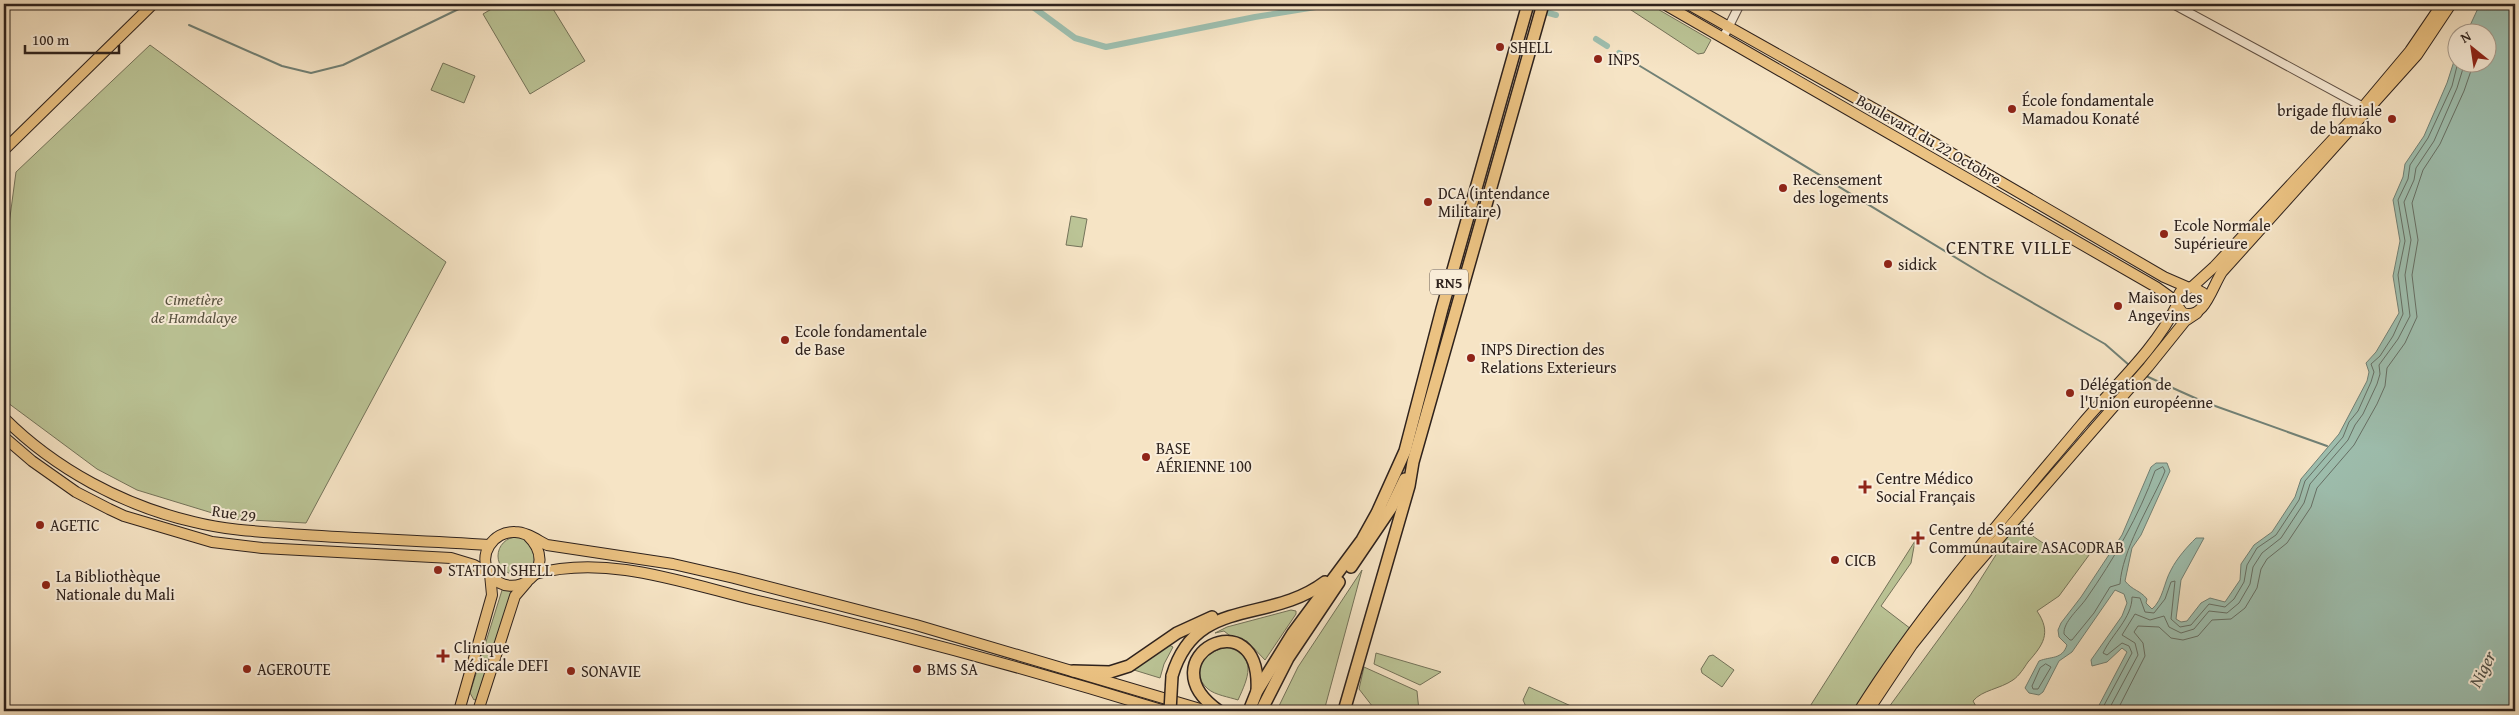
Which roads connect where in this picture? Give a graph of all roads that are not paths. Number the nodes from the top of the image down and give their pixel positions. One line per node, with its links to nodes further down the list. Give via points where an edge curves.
1 (153, 4): 13 (main road)
2 (1528, 4): 23 (highway, RN5, via 1404,451 1377,513)
3 (1543, 4): 20 (highway, RN5)
4 (1664, 4): 11 (main road, Boulevard du 22 Octobre)
5 (1688, 4): 10 (main road, Boulevard du 22 Octobre)
6 (1740, 4): 10 (street)
7 (2173, 4): 12 (street)
8 (2442, 4): 12 (main road)
9 (2451, 4): 12 (main road, via 2417,55)
10 (1728, 27): 11 (street); 14 (main road, Boulevard du 22 Octobre, via 2164,277)
11 (1723, 38): 16 (main road, Boulevard du 22 Octobre, via 2156,287)
12 (2366, 108): 14 (main road, via 2214,267); 15 (main road, via 2222,272)
13 (4, 150)
14 (2190, 287): 15 (main road, via 2203,294); 16 (main road, via 2179,293)
15 (2205, 302): 17 (main road)
16 (2177, 304): 17 (main road, via 2183,313); 38 (main road, via 2163,329 1904,643)
17 (2197, 313): 39 (main road, via 2185,320 1971,571 1912,645)
18 (4, 418): 22 (main road, Rue 29, via 69,469 104,490 194,522 239,530)
19 (4, 437): 24 (main road, via 76,492 109,509 212,542 262,548 451,558)
20 (1413, 462): 29 (highway, RN5, via 1391,508 1365,549); 37 (highway, via 1409,486)
21 (528, 536): 22 (main road, via 506,532); 25 (main road, via 540,553 540,564); 27 (main road, via 564,549 673,564 734,578 916,625)
22 (489, 545): 24 (main road, via 486,560)
23 (1338, 572): 26 (highway, via 1303,597 1286,604); 29 (highway, RN5, via 1293,633)
24 (490, 574): 25 (main road, via 509,586 523,584); 30 (main road, via 492,594)
25 (532, 577): 28 (main road, via 558,568 608,568 654,576 854,623); 31 (main road, via 515,596)
26 (1240, 613): 27 (highway, via 1215,616 1192,625 1123,668 1110,672); 34 (highway, bridge, via 1193,636 1177,657 1172,676)
27 (1074, 671): 35 (main road)
28 (1116, 696): 32 (main road); 33 (main road)
29 (1257, 704): 36 (highway, via 1256,667 1248,650 1229,641 1216,643 1203,651 1193,672 1199,694)
30 (459, 711)
31 (478, 711)
32 (1140, 711)
33 (1165, 711)
34 (1170, 711)
35 (1207, 711)
36 (1219, 711)
37 (1344, 711)
38 (1859, 711)
39 (1868, 711)

